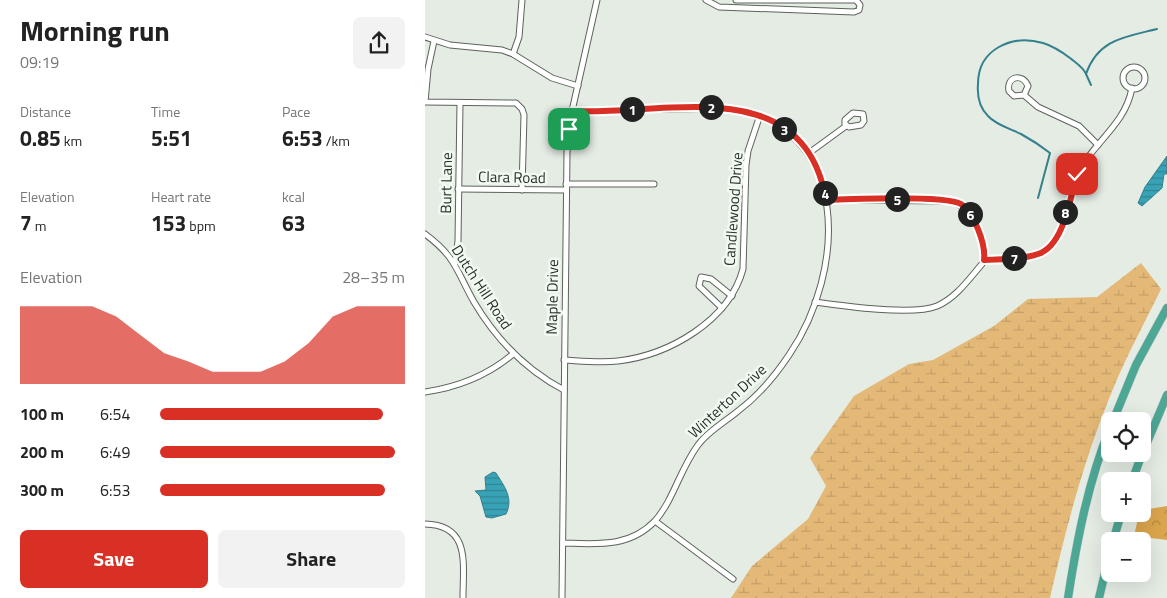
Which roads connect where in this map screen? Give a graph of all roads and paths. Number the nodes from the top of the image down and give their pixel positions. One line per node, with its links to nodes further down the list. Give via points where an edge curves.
1 (521, 0): 10 (street, via 519,37)
2 (597, 0): 11 (street, Maple Drive)
3 (705, 0): 6 (street)
4 (736, 0): 5 (street)
5 (760, 0): 7 (street); 7 (street, via 856,0 861,5 855,12)
6 (714, 1): 7 (street, via 719,7)
7 (760, 8)
8 (425, 37): 9 (street)
9 (434, 41): 10 (street, via 492,48); 14 (street, via 427,69)
10 (513, 54): 11 (street, via 552,78)
11 (578, 86): 16 (street, Maple Drive)
12 (1132, 88): 12 (street, via 1125,83 1124,76 1129,68 1137,68 1143,72 1145,80 1141,86); 19 (street, via 1129,105)
13 (1023, 95): 19 (street, via 1079,126)
14 (425, 102): 15 (street)
15 (460, 103): 23 (street, Burt Lane); 24 (street, via 506,102 516,103 522,109)
16 (573, 111): 17 (street, Winterton Drive, via 696,107 743,110); 21 (street, Maple Drive)
17 (760, 115): 20 (street, Winterton Drive, via 788,131); 30 (street, Candlewood Drive, via 748,151 743,268)
18 (847, 126): 20 (street)
19 (1098, 145): 28 (street, via 1077,174 1061,233 1050,248 1038,254)
20 (809, 153): 26 (street, Winterton Drive, via 820,176)
21 (566, 184): 22 (street); 25 (street, Maple Drive)
22 (654, 184)
23 (458, 189): 24 (street, Clara Road); 29 (street, Burt Lane)
24 (522, 190): 25 (street, Clara Road)
25 (566, 190): 35 (street, Maple Drive)
26 (826, 200): 28 (street, via 940,200 960,204 972,218 984,249); 31 (street, Winterton Drive, via 825,266)
27 (425, 234): 29 (street, Dutch Hill Road, via 440,245)
28 (984, 260): 31 (street, via 950,298 927,309 868,308)
29 (455, 263): 34 (street, Dutch Hill Road, via 475,303)
30 (732, 296): 32 (street, Candlewood Drive); 32 (street, via 711,279 701,277 699,286)
31 (815, 302): 42 (street, Winterton Drive, via 802,334 784,362 755,396 699,443)
32 (722, 308): 35 (street, Candlewood Drive, via 692,332 655,353 616,361)
33 (1167, 308): 39 (highway, via 1136,365)
34 (513, 354): 36 (street, Dutch Hill Road); 37 (street, via 479,378)
35 (564, 360): 36 (street, Maple Drive)
36 (564, 390): 44 (street, Maple Drive)
37 (425, 392)
38 (1167, 395): 40 (highway)
39 (1117, 412)
40 (1151, 432)
41 (1101, 457): 49 (highway, via 1083,516)
42 (655, 521): 44 (street, Winterton Drive, via 627,541 613,544); 45 (street)
43 (425, 524): 47 (street, via 447,528 458,539 463,551)
44 (563, 543): 48 (street, Maple Drive)
45 (733, 580)
46 (1103, 582): 50 (highway)
47 (463, 598)
48 (562, 598)
49 (1068, 598)
50 (1099, 598)

